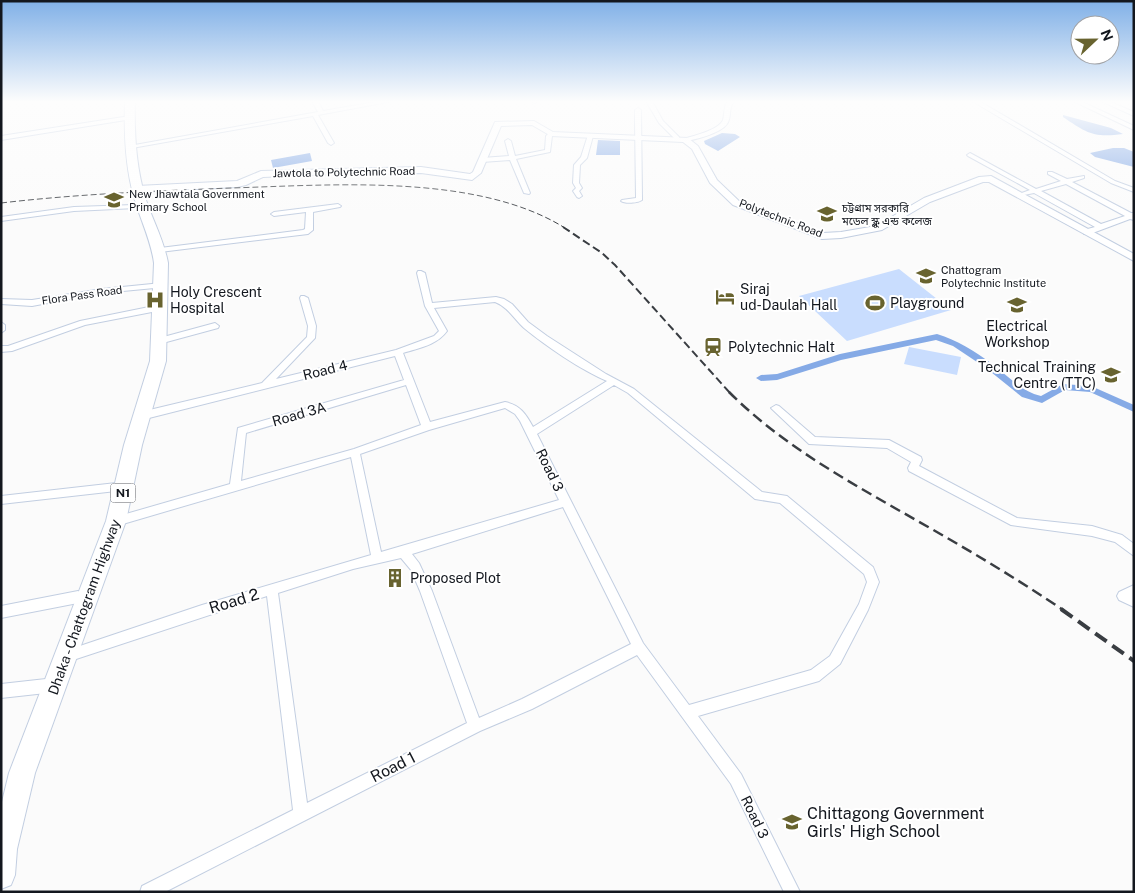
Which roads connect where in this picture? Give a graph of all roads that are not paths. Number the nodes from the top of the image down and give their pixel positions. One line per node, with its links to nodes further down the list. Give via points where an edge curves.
1 (126, 143): 23 (highway, N1, via 126,168)
2 (132, 143): 11 (highway, Dhaka - Chattogram Highway / N1)
3 (151, 143): 11 (street)
4 (490, 143): 14 (main road, Jawtola to Polytechnic Road)
5 (508, 143): 13 (street)
6 (549, 143): 13 (street, via 548,151)
7 (588, 143): 22 (street, via 584,158 577,165 576,183 579,188 576,191)
8 (637, 143): 24 (street, via 639,200)
9 (687, 143): 21 (main road, Polytechnic Road, via 695,148 713,181 736,203 822,236 879,228 927,200 982,179 991,179)
10 (1046, 143): 18 (street, via 1113,182)
11 (132, 146): 23 (highway, Dhaka - Chattogram Highway / N1)
12 (970, 155): 19 (street)
13 (512, 158): 14 (street); 20 (street)
14 (482, 160): 23 (main road, Jawtola to Polytechnic Road, via 472,177 421,170 261,174 243,183)
15 (1050, 173): 17 (street)
16 (1082, 178): 17 (street)
17 (1066, 182): 19 (street); 28 (street)
18 (1134, 190)
19 (1036, 191): 21 (street); 30 (street)
20 (528, 193)
21 (1021, 195): 31 (main road, Polytechnic Road)
22 (579, 196)
23 (136, 198): 29 (street); 32 (highway, Dhaka - Chattogram Highway / N1); 35 (highway, N1)
24 (624, 201)
25 (338, 206): 26 (street)
26 (310, 210): 27 (street); 32 (street, via 309,230 305,232)
27 (274, 214)
28 (1133, 217): 30 (street)
29 (1, 219)
30 (1101, 226): 31 (street)
31 (1087, 232): 33 (main road, Polytechnic Road)
32 (160, 250): 35 (highway, Dhaka - Chattogram Highway / N1)
33 (1134, 258)
34 (421, 273): 38 (street, Road 4)
35 (158, 285): 37 (street, Flora Pass Road, via 32,303); 39 (highway, N1); 43 (highway, Dhaka - Chattogram Highway / N1)
36 (304, 298): 48 (street, via 311,338)
37 (1, 301)
38 (429, 306): 45 (street, Road 4, via 443,331 442,335); 46 (street, via 496,300 506,303 531,328)
39 (154, 309): 44 (street, via 83,323); 55 (highway, N1, via 148,370 131,418)
40 (1, 325): 42 (street)
41 (215, 326): 43 (street)
42 (1, 330)
43 (159, 341): 50 (highway, Dhaka - Chattogram Highway / N1, via 156,369)
44 (1, 349)
45 (398, 352): 47 (street); 48 (street, Road 4)
46 (614, 380): 52 (street); 71 (street, via 759,496 782,499 869,571 873,582 835,660 814,676)
47 (410, 381): 51 (street); 54 (street, Road 3A, via 241,431)
48 (265, 386): 50 (street, Road 4)
49 (776, 408): 59 (street, via 813,441 889,444 917,460 913,468 1015,522 1092,531 1118,538)
50 (141, 416): 55 (highway, Dhaka - Chattogram Highway / N1)
51 (427, 427): 52 (street, Road 3, via 505,405 519,411); 53 (street, Road 3)
52 (531, 433): 57 (street, Road 3)
53 (356, 452): 54 (street, Road 3); 61 (street)
54 (235, 486): 58 (street, Road 3)
55 (120, 487): 56 (street); 58 (highway, Dhaka - Chattogram Highway / N1); 64 (highway, N1)
56 (1, 500)
57 (566, 502): 60 (street, Road 2); 67 (street, Road 3)
58 (116, 521): 68 (highway, Dhaka - Chattogram Highway / N1)
59 (1134, 551)
60 (403, 552): 61 (street, Road 2); 72 (street, via 415,567 426,591)
61 (377, 558): 62 (street, Road 2)
62 (272, 589): 68 (street, Road 2); 73 (street)
63 (1134, 590): 65 (street, via 1124,596)
64 (78, 597): 66 (street); 69 (highway, N1)
65 (1134, 602)
66 (1, 612)
67 (639, 647): 71 (street, Road 3); 72 (street, Road 1, via 527,704)
68 (67, 656): 69 (highway, Dhaka - Chattogram Highway / N1)
69 (51, 686): 70 (street); 74 (highway, N1, via 18,760); 75 (highway, Dhaka - Chattogram Highway / N1, via 17,791)
70 (1, 690)
71 (687, 712): 77 (street, Road 3, via 736,780)
72 (475, 726): 73 (street, Road 1)
73 (301, 813): 76 (street, Road 1)
74 (1, 820)
75 (1, 875)
76 (148, 892)
77 (792, 892)

